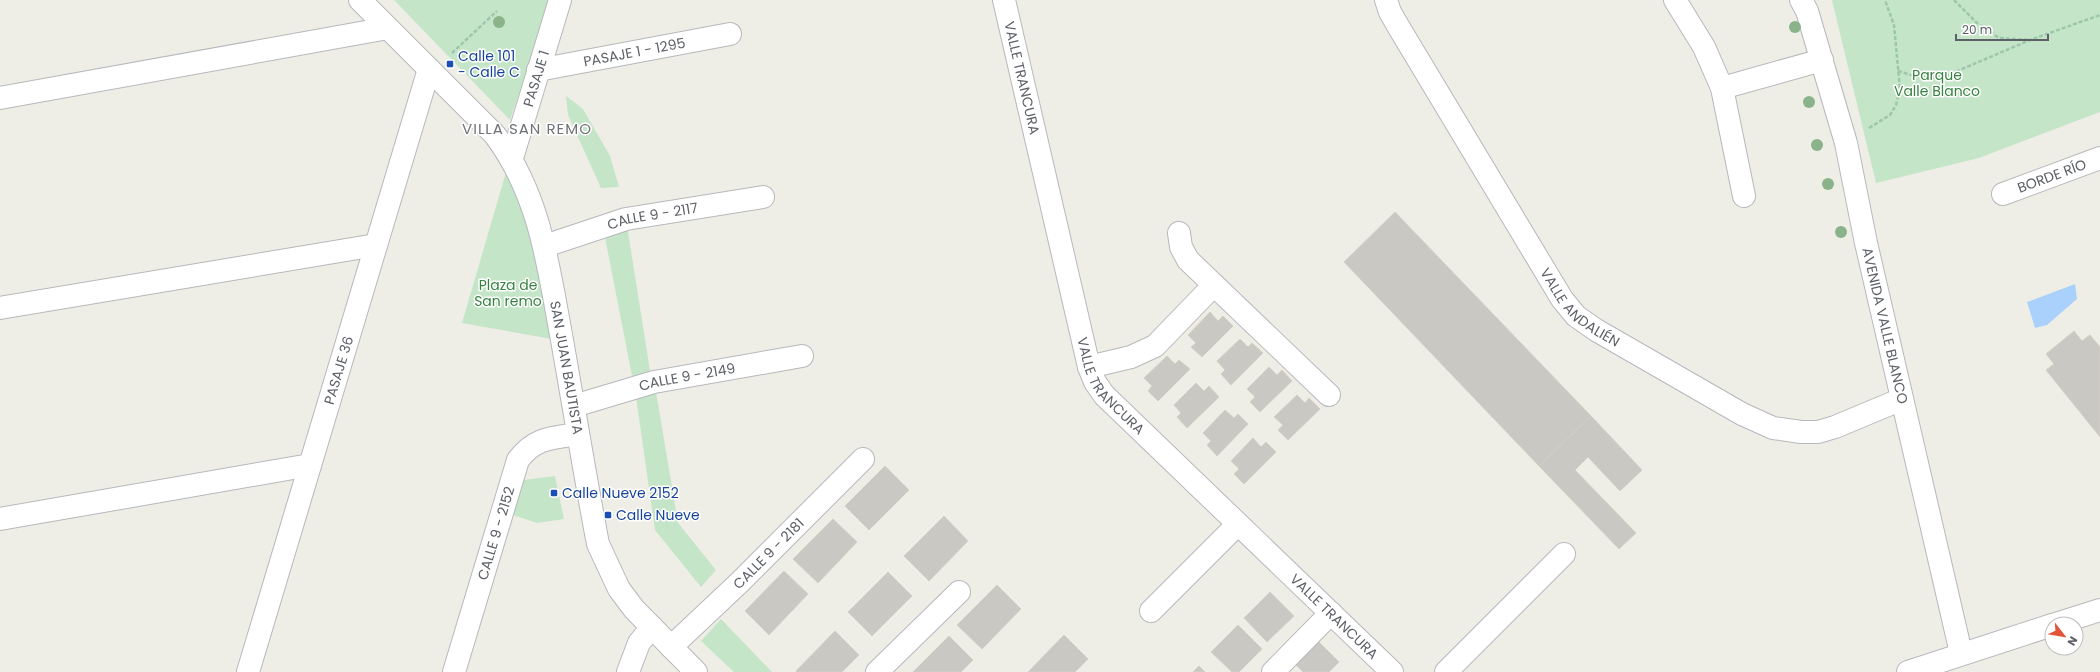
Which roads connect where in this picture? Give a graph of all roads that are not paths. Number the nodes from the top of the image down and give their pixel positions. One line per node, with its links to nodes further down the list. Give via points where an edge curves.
1 (360, 0): 7 (street, SAN JUAN BAUTISTA)
2 (560, 0): 11 (street, PASAJE 1)
3 (1004, 0): 25 (street, VALLE TRANCURA)
4 (1386, 0): 27 (street, VALLE ANDALIÉN, via 1398,26 1558,292 1576,316 1742,414 1773,428 1818,432)
5 (1675, 0): 12 (street, via 1704,47)
6 (1800, 0): 9 (street, AVENIDA VALLE BLANCO, via 1807,11)
7 (388, 28): 10 (street, SAN JUAN BAUTISTA); 13 (street)
8 (730, 34): 11 (street, PASAJE 1 - 1295)
9 (1822, 60): 12 (street); 27 (street, AVENIDA VALLE BLANCO, via 1846,143)
10 (429, 69): 14 (street, SAN JUAN BAUTISTA, via 495,135); 20 (street, PASAJE 36)
11 (538, 70): 14 (street, PASAJE 1)
12 (1722, 88): 17 (street)
13 (0, 98)
14 (512, 158): 21 (street, SAN JUAN BAUTISTA, via 530,196)
15 (2100, 158): 16 (street, BORDE RÍO)
16 (2002, 194)
17 (1744, 196)
18 (763, 197): 21 (street, CALLE 9 - 2117, via 626,219)
19 (1179, 233): 22 (street, via 1184,254)
20 (376, 245): 23 (street); 31 (street, PASAJE 36)
21 (545, 246): 28 (street, SAN JUAN BAUTISTA)
22 (1214, 285): 25 (street, via 1155,346 1140,354); 26 (street)
23 (0, 308)
24 (802, 356): 28 (street, CALLE 9 - 2149, via 654,382)
25 (1089, 367): 33 (street, VALLE TRANCURA, via 1104,395)
26 (1329, 395)
27 (1902, 399): 43 (street, AVENIDA VALLE BLANCO)
28 (574, 406): 29 (street, SAN JUAN BAUTISTA)
29 (578, 434): 40 (street, SAN JUAN BAUTISTA, via 598,544 619,589); 46 (street, CALLE 9 - 2152, via 540,441 531,446 518,460)
30 (863, 459): 42 (street, CALLE 9 - 2181)
31 (310, 465): 32 (street); 45 (street, PASAJE 36)
32 (0, 519)
33 (1238, 524): 37 (street); 38 (street, VALLE TRANCURA)
34 (1564, 554): 52 (street)
35 (959, 592): 49 (street)
36 (2100, 610): 39 (street)
37 (1151, 611)
38 (1331, 613): 50 (street); 51 (street, VALLE TRANCURA)
39 (2081, 616)
40 (652, 627): 42 (street, SAN JUAN BAUTISTA); 47 (street, via 639,643)
41 (2044, 627): 43 (street)
42 (671, 647): 48 (street, SAN JUAN BAUTISTA)
43 (1961, 653): 44 (street)
44 (1936, 667): 53 (street)
45 (248, 672)
46 (454, 672)
47 (628, 672)
48 (696, 672)
49 (877, 672)
50 (1273, 672)
51 (1392, 672)
52 (1446, 672)
53 (1908, 672)

